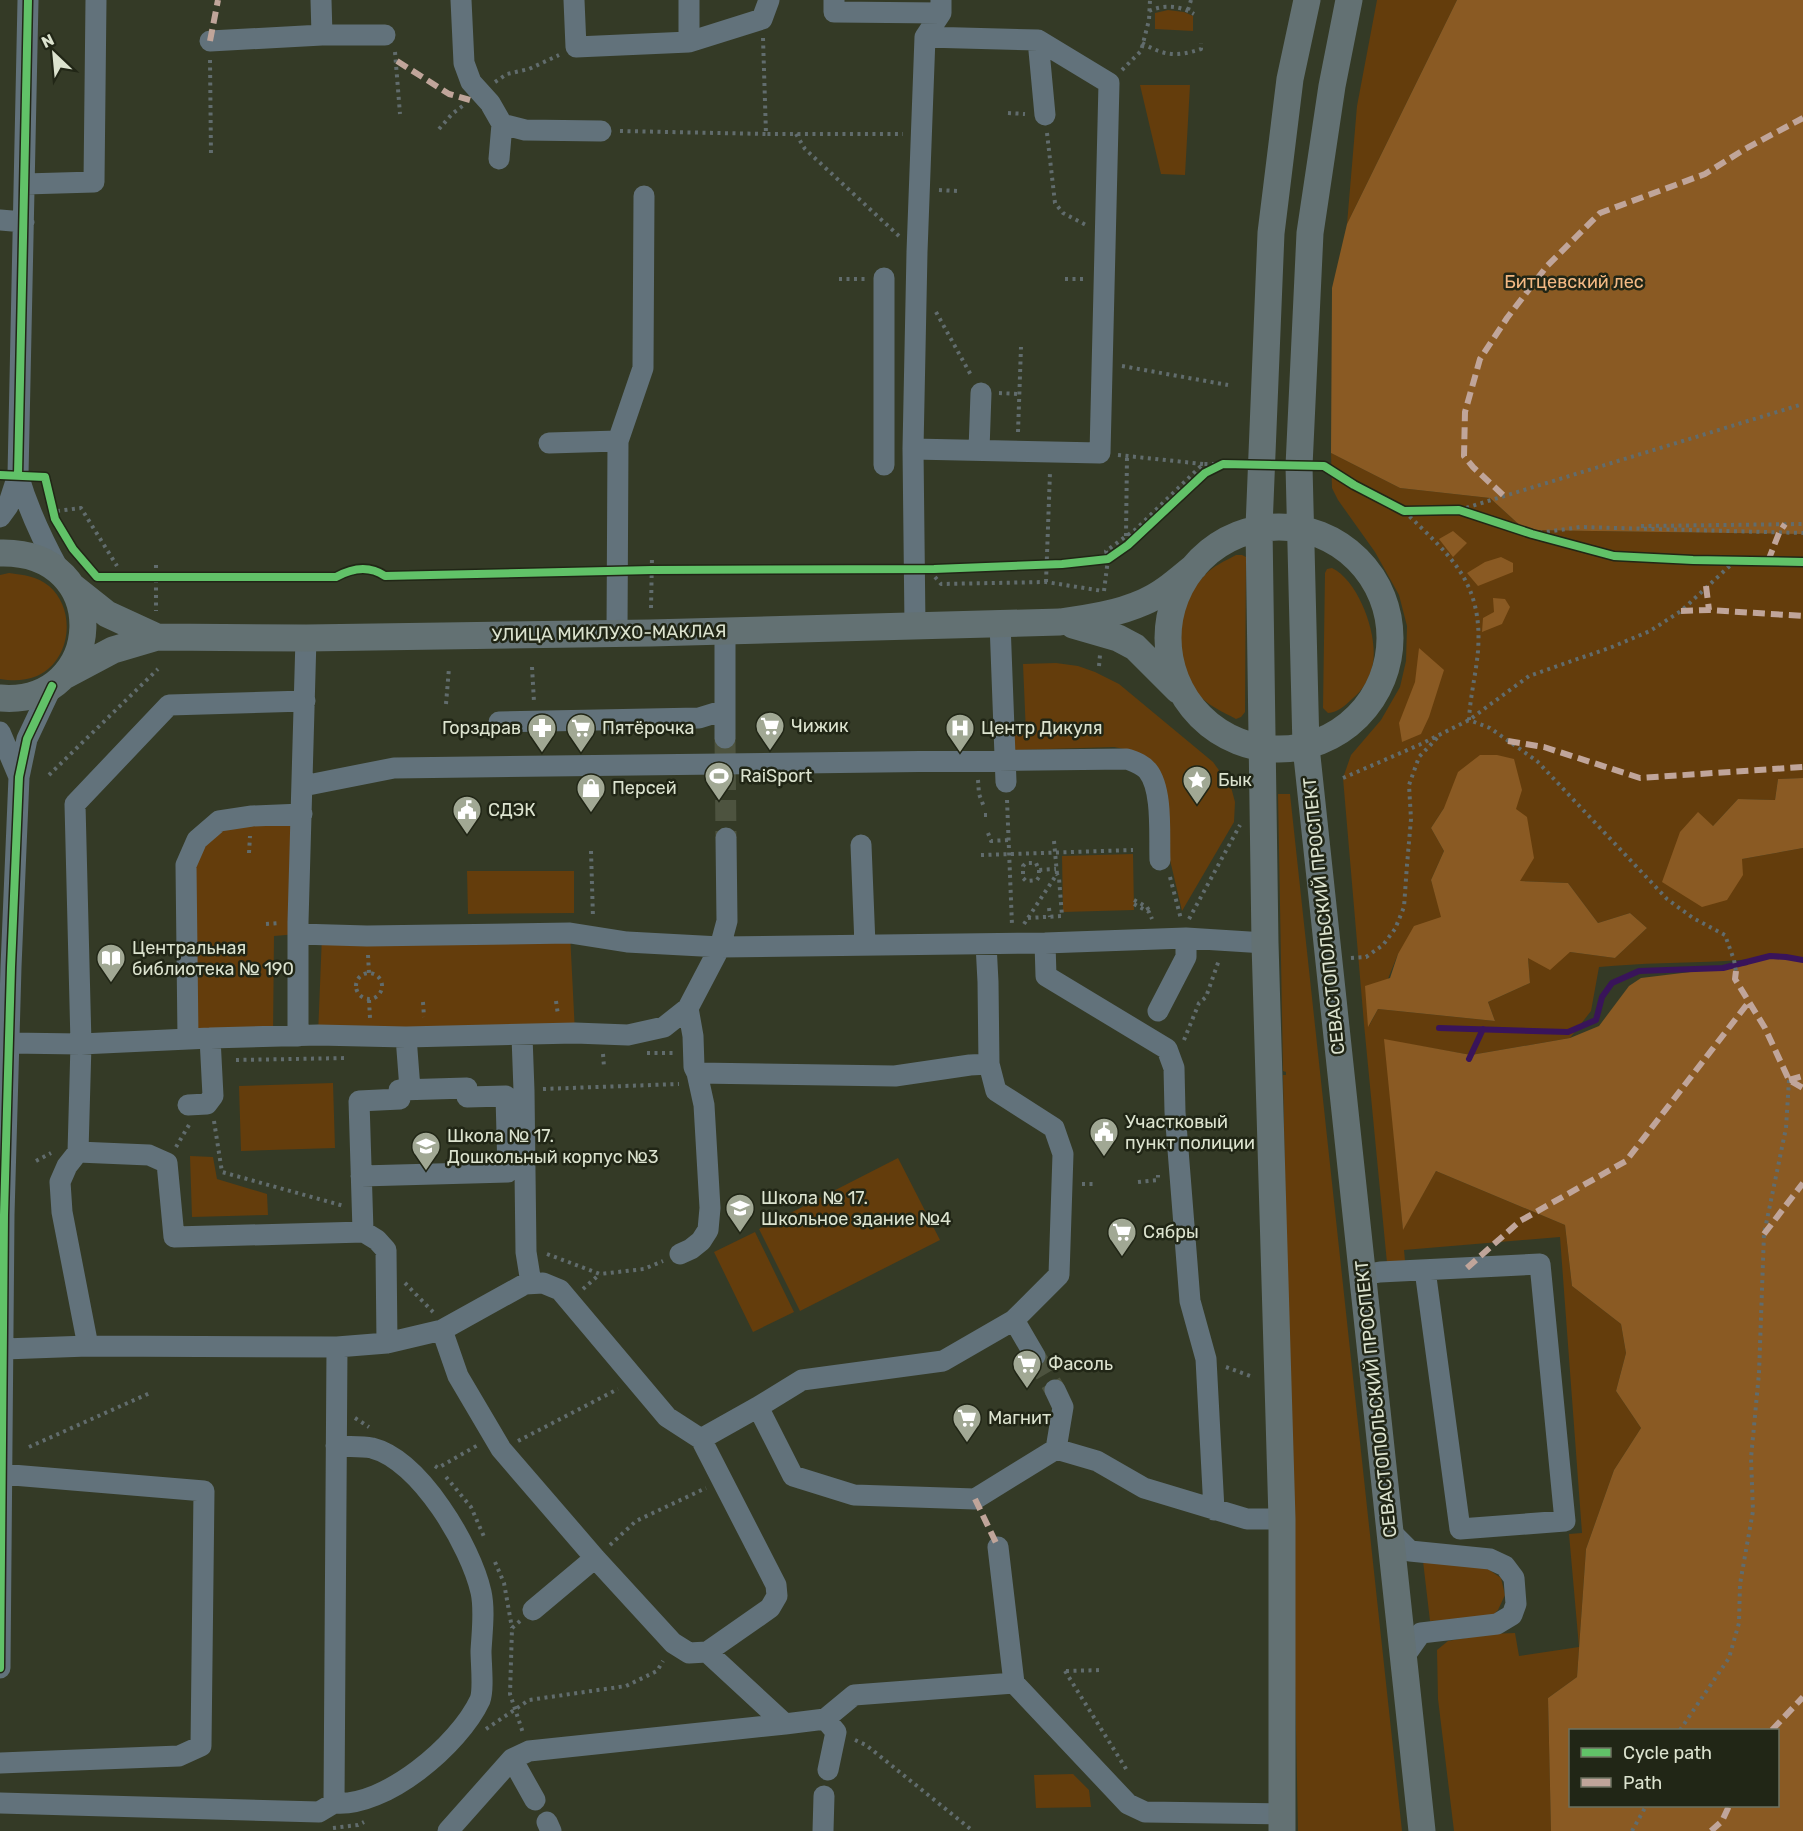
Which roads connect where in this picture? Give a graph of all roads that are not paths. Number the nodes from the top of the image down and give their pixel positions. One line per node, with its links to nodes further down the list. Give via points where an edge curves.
1 (28, 0): 22 (street)
2 (96, 0): 22 (street, via 94,182)
3 (321, 0): 12 (street)
4 (461, 0): 19 (street, via 464,63 471,82)
5 (574, 0): 17 (street, via 576,47)
6 (689, 0): 17 (street)
7 (834, 0): 10 (street, via 834,12)
8 (1307, 0): 36 (main road, via 1290,79 1271,234)
9 (1349, 0): 35 (main road, СЕВАСТОПОЛЬСКИЙ ПРОСПЕКТ, via 1310,233 1299,466)
10 (941, 6): 14 (street)
11 (766, 10): 17 (street)
12 (322, 35): 13 (street); 16 (street)
13 (385, 35)
14 (925, 38): 15 (street); 30 (street)
15 (1038, 40): 18 (street); 31 (street, via 1109,83 1100,453)
16 (210, 41)
17 (689, 42)
18 (1045, 115)
19 (502, 124): 20 (street, via 525,130); 21 (street)
20 (601, 131)
21 (499, 159)
22 (25, 184): 25 (street)
23 (644, 196): 28 (street, via 643,368)
24 (0, 220): 25 (street)
25 (24, 222): 33 (street)
26 (884, 278): 32 (street)
27 (981, 393): 31 (street)
28 (618, 441): 29 (street); 45 (street)
29 (549, 443)
30 (913, 449): 31 (street); 43 (street, via 924,568)
31 (979, 450)
32 (884, 465)
33 (18, 475): 34 (street, via 8,506); 39 (street, via 40,535)
34 (0, 517)
35 (1301, 526): 36 (main road, УЛИЦА МИКЛУХО-МАКЛАЯ); 55 (main road, СЕВАСТОПОЛЬСКИЙ ПРОСПЕКТ); 55 (main road, via 1325,535 1343,549 1372,586 1387,630 1389,655 1375,701 1356,722 1333,738)
36 (1259, 527): 38 (main road, УЛИЦА МИКЛУХО-МАКЛАЯ, via 1234,535); 56 (main road)
37 (0, 553): 39 (main road, УЛИЦА МИКЛУХО-МАКЛАЯ, via 21,553 41,559)
38 (1194, 567): 40 (main road, УЛИЦА МИКЛУХО-МАКЛАЯ, via 1144,602 1102,616); 50 (main road, via 1172,611 1170,636 1172,660)
39 (66, 579): 42 (main road, УЛИЦА МИКЛУХО-МАКЛАЯ, via 107,614); 47 (main road, via 82,609 84,633 78,656)
40 (1060, 622): 41 (main road, УЛИЦА МИКЛУХО-МАКЛАЯ); 50 (main road, УЛИЦА МИКЛУХО-МАКЛАЯ, via 1101,632 1135,647)
41 (1000, 623): 43 (main road, УЛИЦА МИКЛУХО-МАКЛАЯ); 58 (street)
42 (157, 624): 46 (main road, УЛИЦА МИКЛУХО-МАКЛАЯ); 47 (main road, УЛИЦА МИКЛУХО-МАКЛАЯ)
43 (915, 626): 44 (main road, УЛИЦА МИКЛУХО-МАКЛАЯ)
44 (725, 631): 45 (main road, УЛИЦА МИКЛУХО-МАКЛАЯ); 51 (street)
45 (617, 633): 46 (main road, УЛИЦА МИКЛУХО-МАКЛАЯ)
46 (306, 638): 49 (street)
47 (58, 681): 48 (main road, УЛИЦА МИКЛУХО-МАКЛАЯ, via 34,695); 57 (street, via 27,739)
48 (0, 698)
49 (305, 701): 59 (street); 80 (street, via 168,705 75,804)
50 (1193, 706): 56 (main road, via 1212,726 1235,740)
51 (724, 710): 52 (street, via 699,718); 54 (street)
52 (499, 722)
53 (0, 732): 57 (street)
54 (725, 738)
55 (1306, 747): 56 (main road); 91 (main road, СЕВАСТОПОЛЬСКИЙ ПРОСПЕКТ)
56 (1261, 748): 66 (main road)
57 (19, 777): 71 (street)
58 (1006, 782)
59 (303, 786): 60 (street); 63 (street, via 394,768 1127,759 1146,769 1154,780)
60 (302, 814): 65 (street); 78 (street, via 219,821 197,840 186,865)
61 (726, 838): 70 (street, via 727,921)
62 (861, 845): 69 (street)
63 (1160, 860)
64 (1181, 931): 66 (street, via 1226,940); 67 (street); 73 (street, via 1186,957)
65 (298, 934): 70 (street, via 570,933 627,942); 74 (street)
66 (1265, 942): 107 (main road)
67 (1045, 943): 68 (street, via 1012,937); 106 (street, via 1046,976 1167,1049 1174,1068 1190,1301 1206,1359)
68 (986, 944): 69 (street); 81 (street, via 995,983)
69 (865, 945): 70 (street)
70 (720, 946): 72 (street)
71 (5, 967): 79 (street)
72 (688, 1008): 75 (street, via 664,1027 628,1035); 82 (street)
73 (1158, 1011)
74 (298, 1036): 76 (street); 77 (street)
75 (522, 1036): 76 (street); 92 (street, via 526,1248)
76 (406, 1037): 83 (street)
77 (210, 1038): 78 (street); 84 (street, via 213,1096)
78 (188, 1039): 80 (street)
79 (10, 1043): 80 (street); 87 (street)
80 (81, 1044): 85 (street)
81 (989, 1064): 82 (street, via 895,1076); 93 (street, via 996,1091 1054,1128 1063,1154 1059,1275)
82 (698, 1078): 89 (street, via 704,1106 708,1230 701,1241)
83 (410, 1089): 86 (street, via 399,1090 400,1100 359,1101); 86 (street, via 467,1088 467,1098 506,1096 508,1172)
84 (199, 1105)
85 (78, 1152): 88 (street, via 149,1155 167,1163 174,1237); 96 (street, via 60,1182 62,1212)
86 (361, 1176): 88 (street)
87 (2, 1215): 99 (street)
88 (362, 1221): 95 (street, via 386,1250)
89 (680, 1254)
90 (1425, 1270): 90 (street, via 1540,1264 1565,1521 1460,1529); 91 (street)
91 (1363, 1275): 108 (main road, СЕВАСТОПОЛЬСКИЙ ПРОСПЕКТ)
92 (531, 1283): 94 (street); 102 (street, via 560,1290 667,1417)
93 (1014, 1320): 98 (street); 101 (street, via 943,1361 802,1380)
94 (442, 1330): 95 (street); 110 (street, via 458,1376 497,1443)
95 (387, 1343): 97 (street)
96 (88, 1346): 97 (street); 99 (street)
97 (337, 1347): 103 (street)
98 (1035, 1356)
99 (3, 1358): 105 (street)
100 (1055, 1390): 104 (street, via 1063,1407)
101 (758, 1407): 102 (street); 104 (street, via 793,1476 854,1495 975,1499)
102 (701, 1439): 113 (street, via 776,1585 777,1596 770,1608)
103 (336, 1446): 125 (street); 125 (street, via 372,1448 398,1461 418,1481 454,1527 482,1594 481,1698 460,1731 412,1776 375,1796 347,1804)
104 (1056, 1449): 106 (street, via 1096,1461 1144,1488)
105 (1, 1474): 112 (street); 120 (street, via 204,1491 201,1746 179,1756)
106 (1214, 1510): 107 (street, via 1247,1519)
107 (1282, 1519): 126 (main road)
108 (1391, 1532): 114 (main road, СЕВАСТОПОЛЬСКИЙ ПРОСПЕКТ); 114 (street, via 1410,1551 1490,1559 1505,1566 1514,1578 1516,1604 1512,1615 1497,1624 1421,1633)
109 (998, 1547): 116 (street)
110 (595, 1558): 111 (street); 113 (street, via 673,1643 689,1653)
111 (533, 1610)
112 (1, 1611): 115 (street)
113 (707, 1652): 117 (street)
114 (1404, 1657): 129 (main road, СЕВАСТОПОЛЬСКИЙ ПРОСПЕКТ)
115 (0, 1668)
116 (1014, 1683): 118 (street, via 854,1695); 126 (street, via 1128,1804 1145,1812)
117 (785, 1724): 118 (street); 119 (street)
118 (831, 1726): 121 (street)
119 (520, 1755): 123 (street); 127 (street)
120 (0, 1763)
121 (828, 1770)
122 (824, 1796): 128 (street)
123 (535, 1800)
124 (0, 1803): 125 (street, via 319,1812)
125 (334, 1803)
126 (1282, 1823)
127 (448, 1831)
128 (823, 1831)
129 (1422, 1831)

